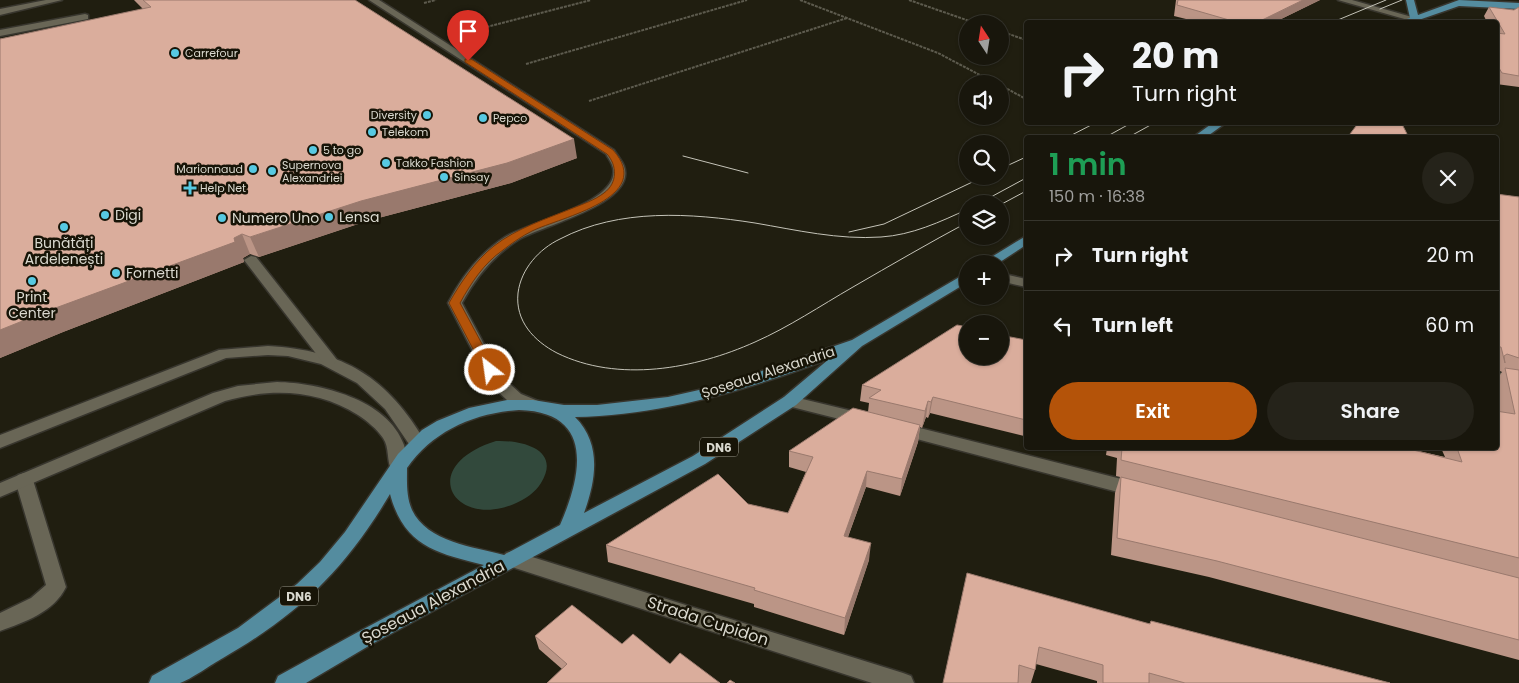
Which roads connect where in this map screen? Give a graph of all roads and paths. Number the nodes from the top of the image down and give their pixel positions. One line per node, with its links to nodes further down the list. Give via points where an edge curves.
1 (58, 0): 14 (street)
2 (374, 0): 43 (street, via 610,152 617,160 619,177 608,195 528,230 498,248 468,279 455,303 495,379 515,398)
3 (436, 0): 11 (path)
4 (591, 0): 21 (path)
5 (747, 0): 25 (path)
6 (800, 0): 17 (path)
7 (910, 0): 16 (path)
8 (1342, 0): 18 (street)
9 (1410, 0): 19 (main road)
10 (1467, 0): 12 (main road)
11 (423, 3)
12 (1457, 4): 13 (main road); 20 (main road)
13 (1519, 6)
14 (0, 12)
15 (85, 17): 22 (street)
16 (959, 17)
17 (847, 18): 26 (path, via 938,53); 29 (path)
18 (1408, 20)
19 (1411, 20)
20 (1414, 20)
21 (471, 31)
22 (0, 33)
23 (1009, 34): 24 (path)
24 (1024, 39)
25 (526, 64)
26 (981, 75)
27 (1009, 90): 28 (path)
28 (1024, 99)
29 (589, 101)
30 (1217, 125): 31 (main road)
31 (1202, 135)
32 (1024, 241): 33 (main road)
33 (1002, 255)
34 (251, 260): 39 (street)
35 (1009, 279): 37 (street)
36 (959, 281): 38 (main road, Șoseaua Alexandria / DN6)
37 (1024, 283)
38 (856, 343): 42 (main road, Șoseaua Alexandria / DN6); 44 (main road, Șoseaua Alexandria / DN6, via 716,391 642,406)
39 (329, 360): 45 (street, via 282,350 224,353); 46 (street, via 382,395)
40 (1499, 378): 41 (street)
41 (1519, 382)
42 (790, 401): 50 (street); 51 (main road, Șoseaua Alexandria / DN6, via 699,460)
43 (532, 405): 44 (main road, Șoseaua Alexandria / DN6); 46 (main road, Șoseaua Alexandria / DN6, via 485,409 441,427)
44 (555, 410): 51 (main road, DN6, via 573,424 585,449 587,468 583,490)
45 (0, 442)
46 (417, 443): 47 (main road, Șoseaua Alexandria / DN6)
47 (398, 466): 48 (street, via 398,449 393,436 360,408 323,392 275,388 220,397); 52 (main road, via 400,506 408,523 449,549); 54 (main road, Șoseaua Alexandria / DN6, via 356,532 297,598 230,644)
48 (24, 480): 49 (street); 53 (street, via 56,587 41,603)
49 (0, 490)
50 (1153, 494)
51 (567, 531): 52 (main road, Șoseaua Alexandria / DN6)
52 (509, 561): 55 (main road, Șoseaua Alexandria / DN6); 56 (street, Strada Cupidon)
53 (0, 622)
54 (160, 683)
55 (286, 683)
56 (903, 683)

